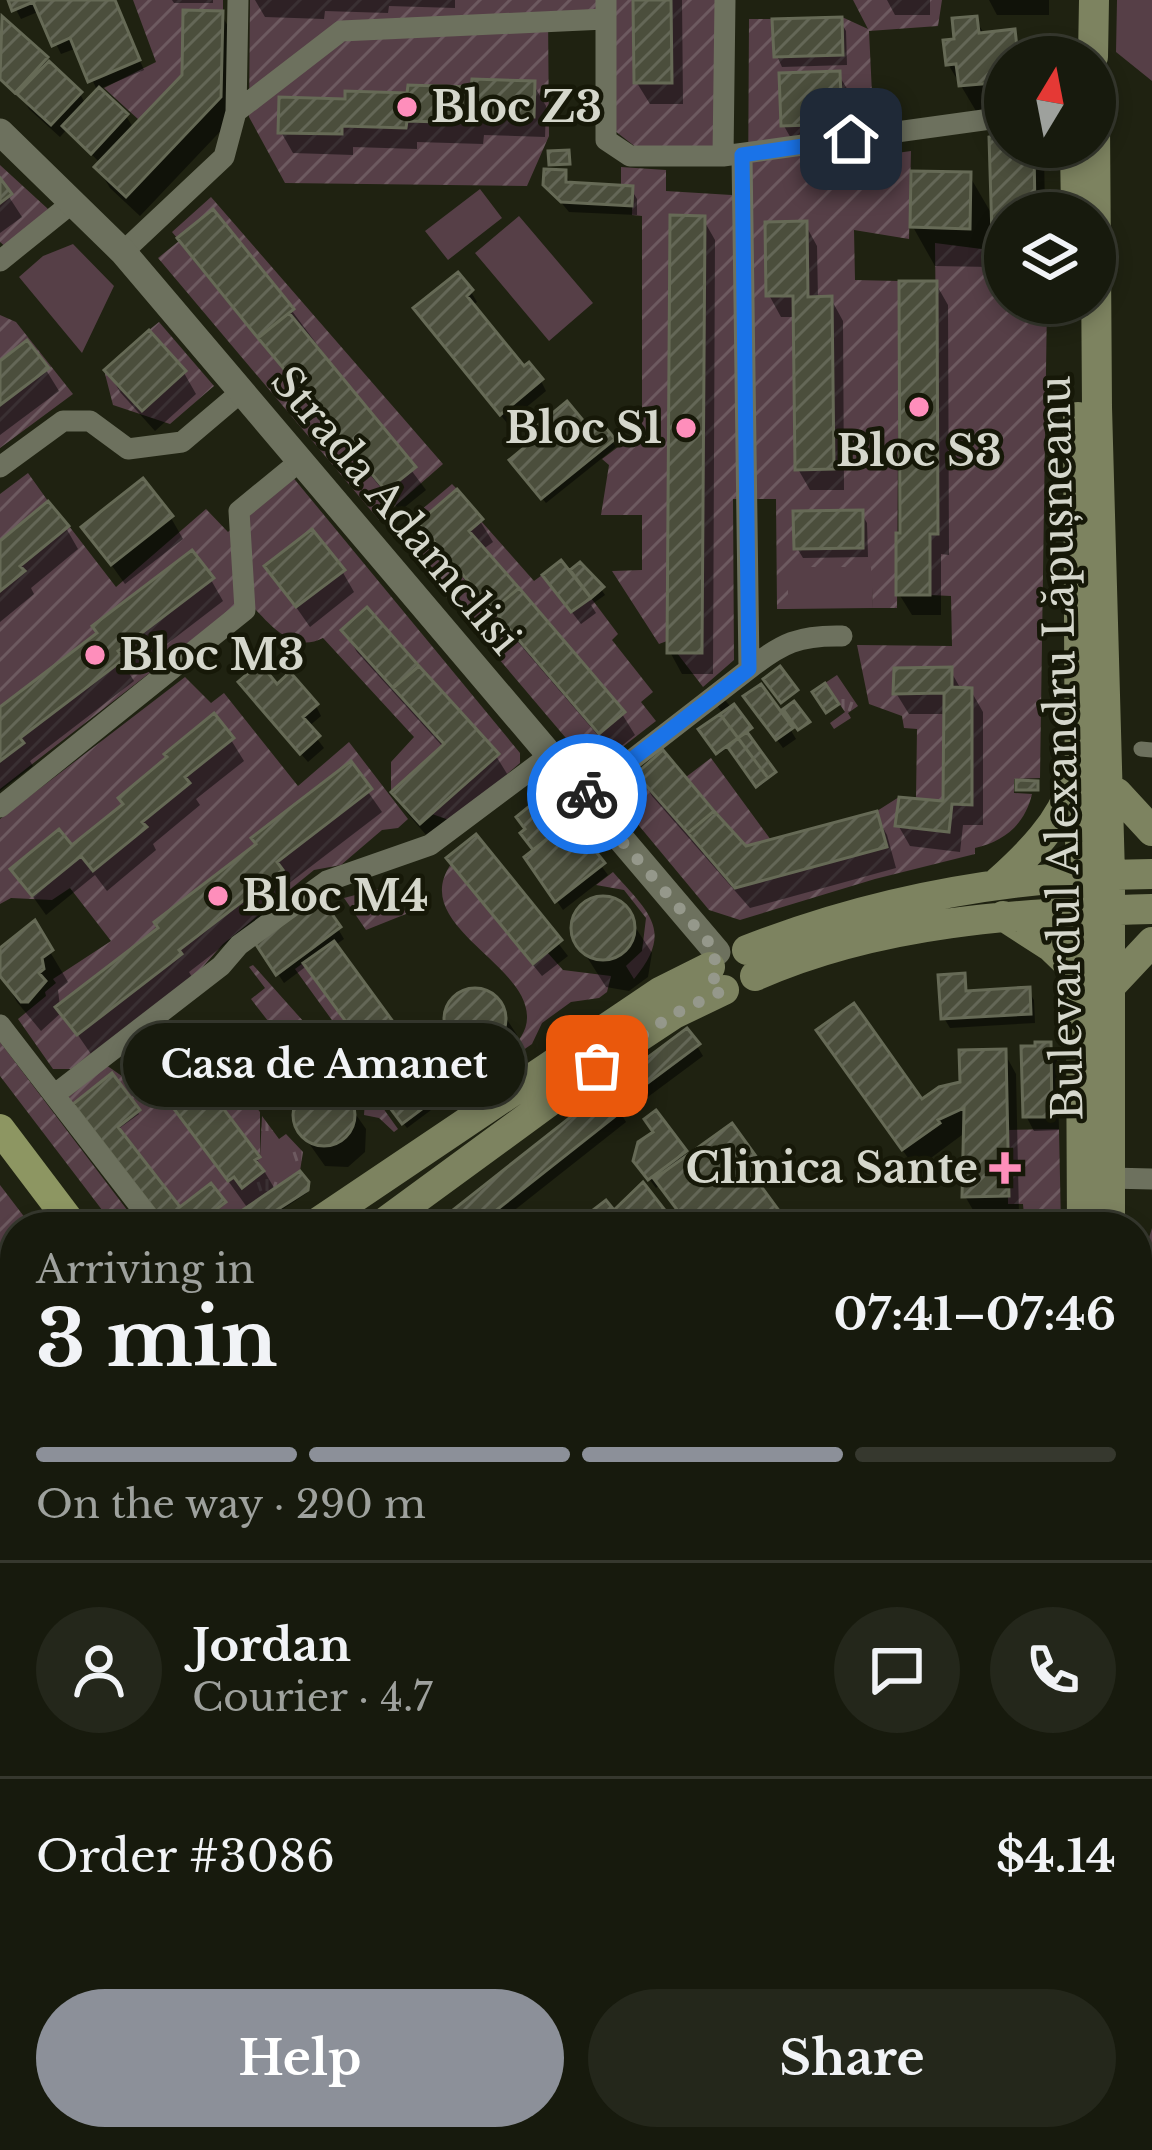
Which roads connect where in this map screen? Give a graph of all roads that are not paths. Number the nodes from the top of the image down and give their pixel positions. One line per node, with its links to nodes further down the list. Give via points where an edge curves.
1 (238, 0): 8 (street)
2 (725, 0): 11 (street)
3 (1074, 0): 6 (main road)
4 (1094, 0): 7 (main road)
5 (605, 9): 8 (street, via 341,31); 11 (street, via 606,140 630,156)
6 (1074, 36)
7 (1093, 36)
8 (236, 112): 14 (street, via 224,157)
9 (984, 120): 11 (street)
10 (0, 132): 13 (street, Strada Adamclisi)
11 (732, 156): 21 (street)
12 (1095, 168): 24 (main road, Bulevardul Alexandru Lăpușneanu)
13 (73, 203): 14 (street, Strada Adamclisi); 15 (street)
14 (123, 252): 17 (street, Strada Adamclisi)
15 (0, 261)
16 (1077, 324): 22 (main road, Bulevardul Alexandru Lăpușneanu)
17 (241, 392): 18 (street, Strada Adamclisi); 19 (street, via 182,442 128,448 90,421 63,421)
18 (300, 461): 23 (street, Strada Adamclisi); 26 (street, via 239,511 245,610)
19 (0, 467)
20 (842, 636): 21 (street, via 780,645)
21 (749, 669): 25 (street)
22 (1078, 750): 29 (main road, Bulevardul Alexandru Lăpușneanu); 30 (main road, via 1064,808)
23 (549, 756): 25 (street, Strada Adamclisi); 38 (street, via 430,844 327,881)
24 (1108, 789): 27 (main road); 29 (main road, Bulevardul Alexandru Lăpușneanu)
25 (584, 797): 35 (street, Strada Adamclisi)
26 (0, 808)
27 (1152, 831)
28 (1152, 874): 29 (main road)
29 (1095, 875): 30 (main road); 32 (main road, Bulevardul Alexandru Lăpușneanu)
30 (998, 882): 35 (main road, via 835,920)
31 (1152, 909): 32 (main road)
32 (1095, 911): 33 (main road); 36 (main road, Bulevardul Alexandru Lăpușneanu)
33 (1003, 916): 35 (main road); 36 (main road)
34 (1152, 942): 36 (main road)
35 (731, 967): 44 (main road, via 660,992); 45 (main road)
36 (1094, 982): 40 (main road, Bulevardul Alexandru Lăpușneanu); 46 (main road, Bulevardul Alexandru Lăpușneanu)
37 (0, 1025): 38 (street)
38 (54, 1096): 43 (street)
39 (0, 1130): 42 (main road)
40 (1110, 1178): 41 (street); 47 (main road, Bulevardul Alexandru Lăpușneanu)
41 (1152, 1179)
42 (63, 1212)
43 (144, 1212)
44 (333, 1212)
45 (398, 1212)
46 (1083, 1212)
47 (1110, 1212)

